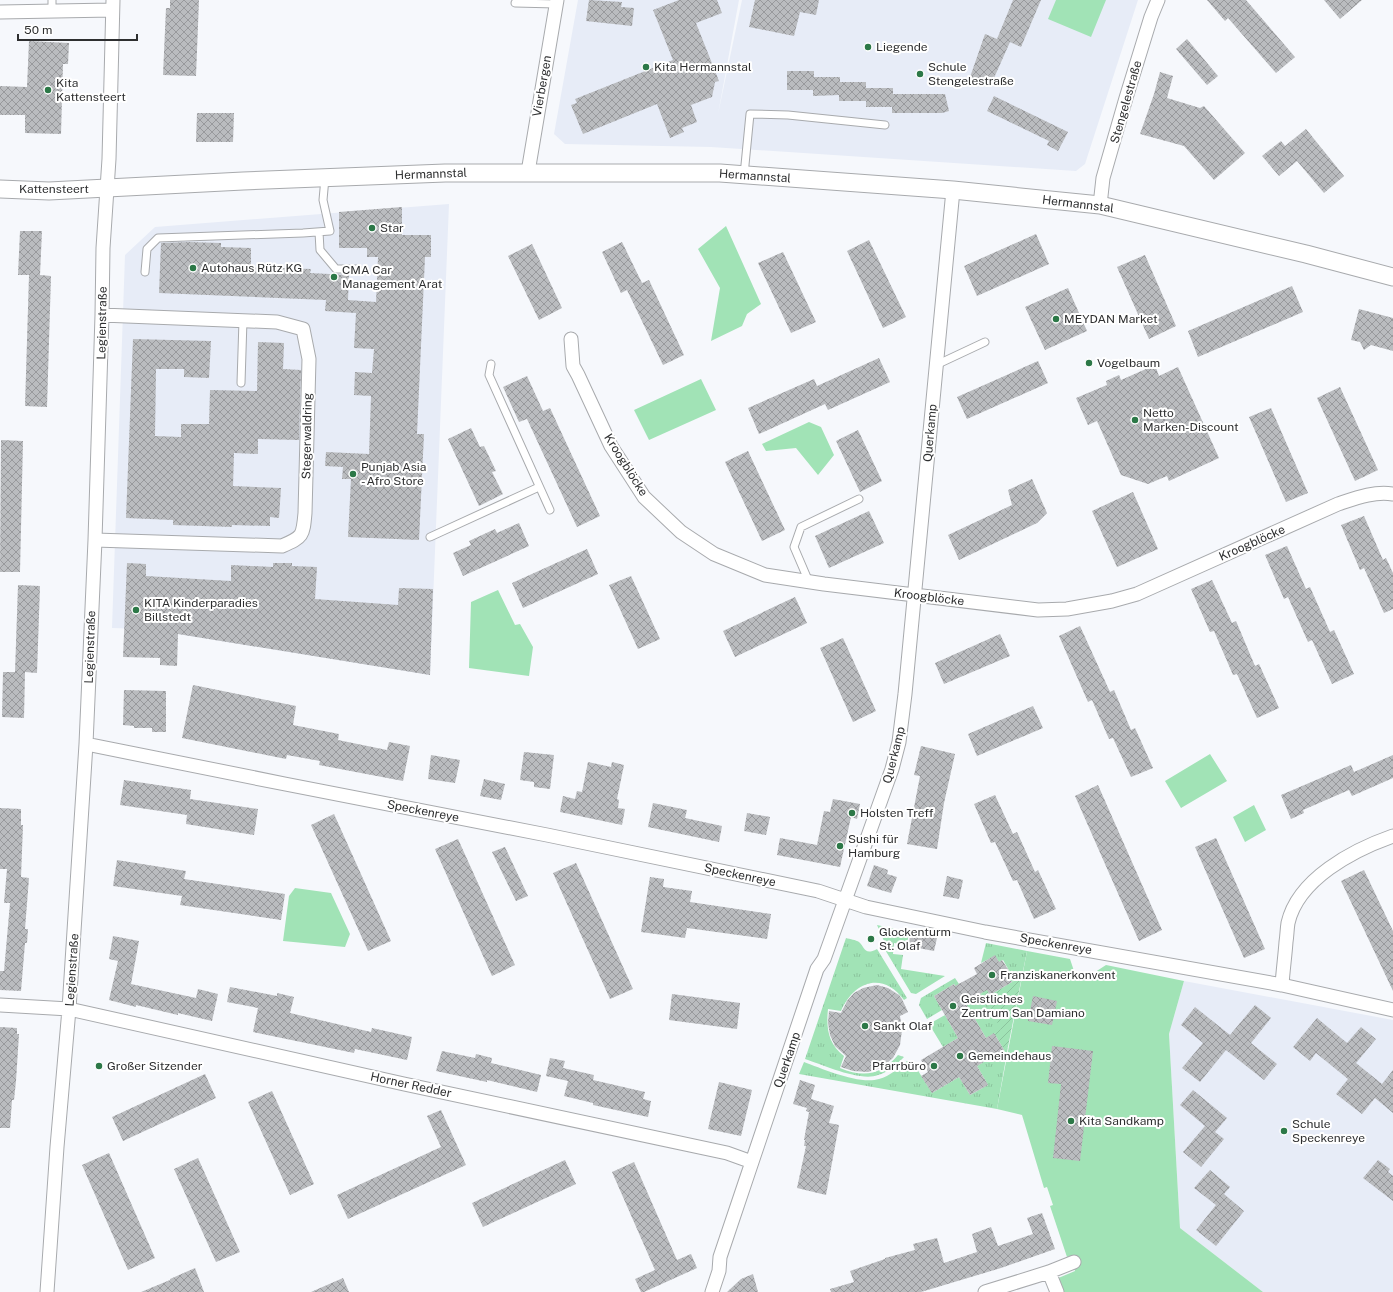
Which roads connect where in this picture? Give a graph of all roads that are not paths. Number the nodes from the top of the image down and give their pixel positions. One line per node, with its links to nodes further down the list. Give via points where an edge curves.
1 (1158, 0): 14 (street, Stengelestraße, via 1124,105 1104,178)
2 (557, 2): 3 (lane); 8 (street, Vierbergen)
3 (515, 3)
4 (52, 5): 5 (street); 6 (street)
5 (113, 5): 11 (street, Legienstraße)
6 (0, 12)
7 (885, 124): 9 (lane, via 788,114 750,114)
8 (528, 172): 9 (street, Hermannstal); 10 (street, Hermannstal)
9 (744, 175): 13 (street, Hermannstal)
10 (325, 178): 11 (street, Hermannstal); 15 (lane, via 323,200 330,231)
11 (108, 188): 12 (street, Kattensteert, via 49,191); 19 (street, Legienstraße, via 103,248)
12 (0, 189)
13 (953, 190): 14 (street, Hermannstal); 24 (street, Querkamp)
14 (1100, 205): 18 (street, Hermannstal)
15 (319, 232): 16 (lane, via 320,250 336,269); 17 (lane, via 158,238 147,249)
16 (358, 269)
17 (145, 272)
18 (1393, 277)
19 (102, 315): 20 (street, Stegerwaldring); 31 (street, Legienstraße)
20 (243, 320): 25 (lane); 31 (street, Stegerwaldring, via 277,322 303,329 309,359 304,530 298,539 282,546)
21 (571, 339): 32 (street, Kroogblöcke, via 573,366 611,446 644,497 681,532 714,554 765,575)
22 (985, 342): 24 (lane)
23 (491, 364): 26 (lane, via 489,375)
24 (936, 365): 33 (street, Querkamp)
25 (241, 383)
26 (539, 487): 29 (lane); 30 (lane)
27 (1393, 494): 33 (street, Kroogblöcke, via 1362,495 1175,578 1112,601 1067,609 1038,610)
28 (860, 499): 32 (lane, via 801,527 794,547)
29 (550, 510)
30 (430, 537)
31 (95, 540): 34 (street, Legienstraße)
32 (809, 582): 33 (street, Kroogblöcke)
33 (914, 596): 36 (street, Querkamp, via 902,724 897,749)
34 (86, 744): 36 (street, Speckenreye, via 547,834 818,891); 39 (street, Legienstraße)
35 (1393, 836): 37 (street, via 1328,869 1303,892 1295,904 1288,924)
36 (845, 900): 37 (street, Speckenreye, via 866,907 985,932); 41 (street, Querkamp, via 824,959 817,969)
37 (1282, 985): 40 (street, Speckenreye)
38 (0, 1005): 39 (street, Horner Redder)
39 (69, 1009): 41 (street, Horner Redder, via 720,1151); 44 (street, Legienstraße)
40 (1393, 1010)
41 (752, 1162): 45 (street, Querkamp, via 720,1257 719,1271)
42 (1074, 1262): 43 (street)
43 (1049, 1272): 46 (street); 47 (street)
44 (47, 1292)
45 (712, 1292)
46 (985, 1292)
47 (1057, 1292)

